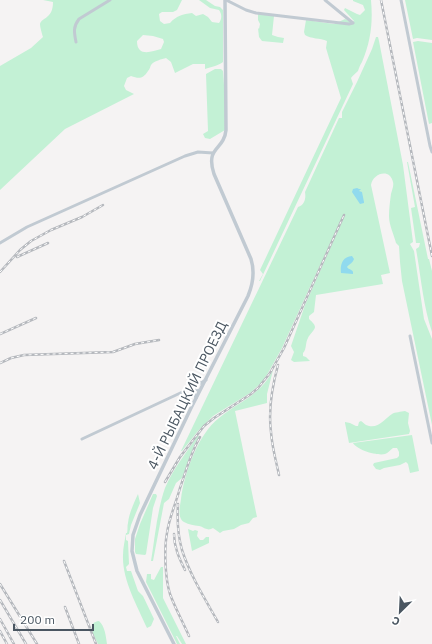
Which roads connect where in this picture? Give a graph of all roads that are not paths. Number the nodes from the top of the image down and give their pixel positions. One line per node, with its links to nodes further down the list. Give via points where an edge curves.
1 (110, 0): 5 (street, via 76,22)
2 (225, 0): 3 (street, via 256,13 353,23); 7 (street, via 226,134)
3 (325, 0)
4 (401, 0): 6 (street)
5 (76, 42)
6 (432, 152)
7 (213, 153): 8 (street, via 198,152 185,156 27,227); 10 (street, 4-Й РЫБАЦКИЙ ПРОЕЗД, via 211,166 249,254 253,277 248,296)
8 (0, 243)
9 (410, 336): 15 (street)
10 (206, 380): 11 (street); 12 (street, 4-Й РЫБАЦКИЙ ПРОЕЗД)
11 (191, 388): 12 (street); 13 (street); 14 (street)
12 (199, 392): 13 (street, 4-Й РЫБАЦКИЙ ПРОЕЗД)
13 (196, 398): 16 (street, 4-Й РЫБАЦКИЙ ПРОЕЗД, via 140,515 132,542 138,571)
14 (82, 439)
15 (432, 443)
16 (174, 644)

